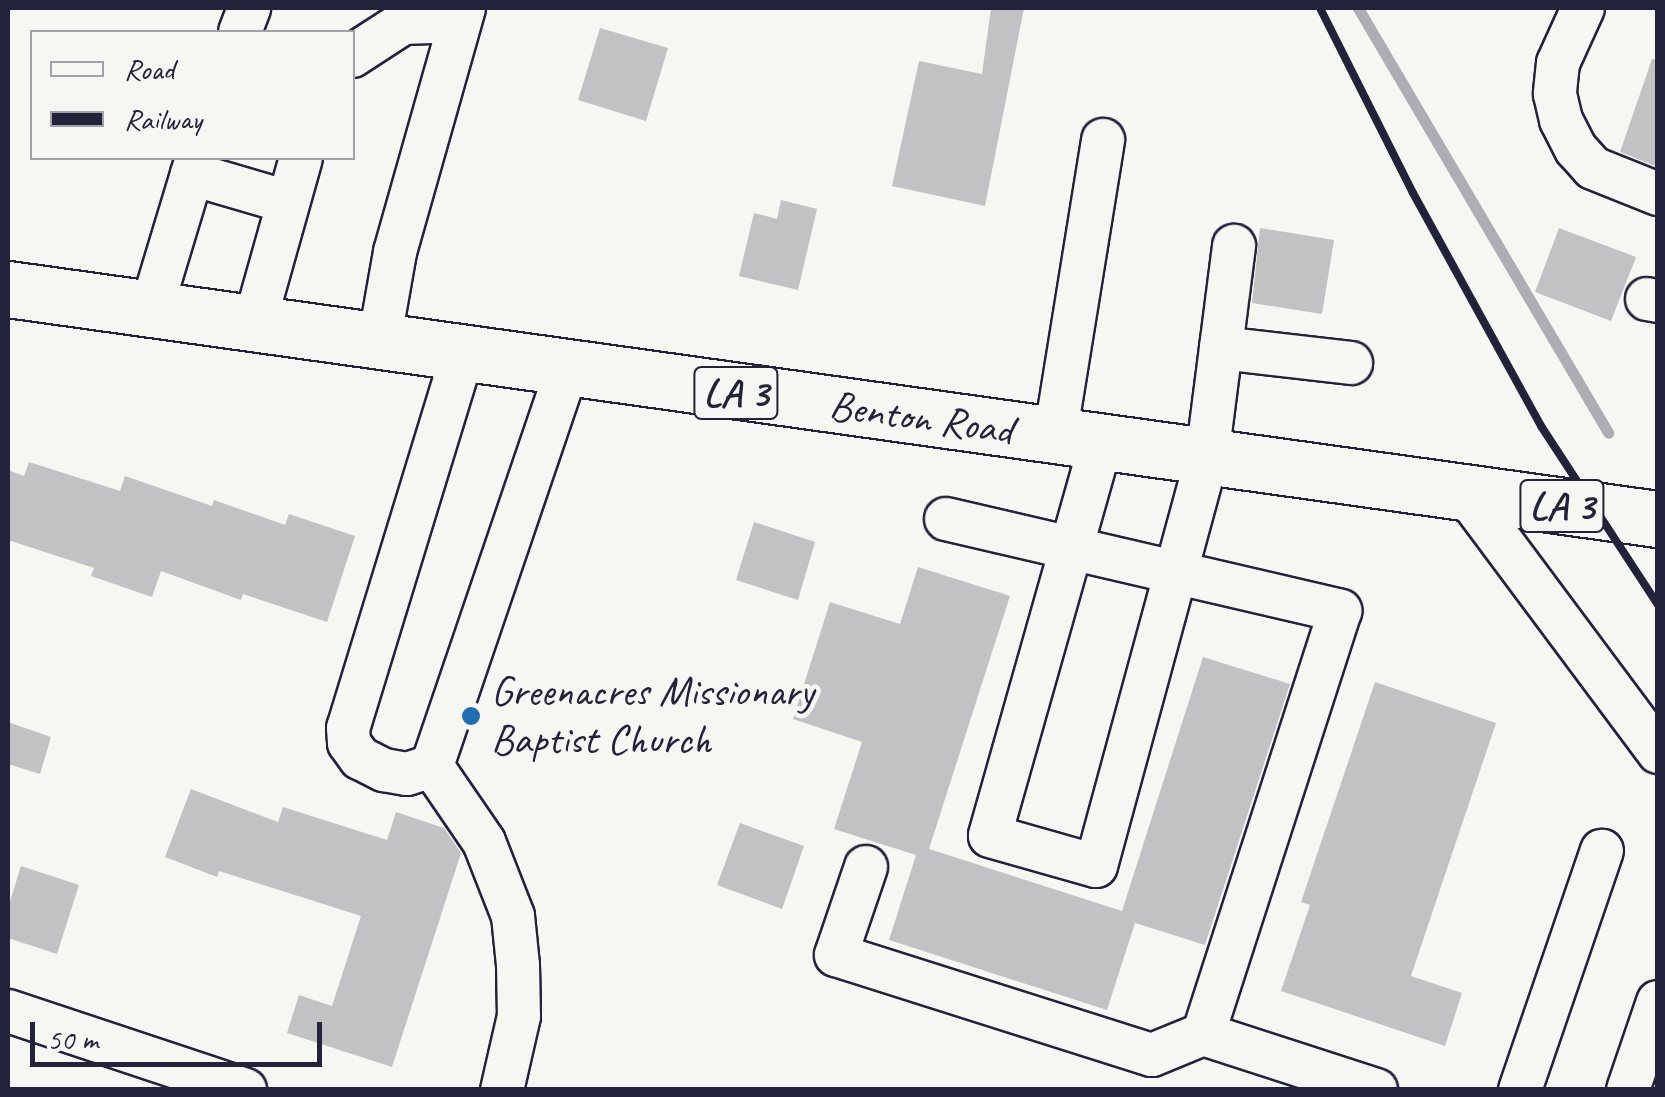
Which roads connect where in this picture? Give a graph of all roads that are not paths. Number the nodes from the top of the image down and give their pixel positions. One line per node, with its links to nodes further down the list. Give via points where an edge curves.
1 (1583, 8): 7 (street, via 1558,62 1561,120 1593,168)
2 (462, 14): 3 (street, via 403,22); 13 (street, via 395,252)
3 (355, 54)
4 (1103, 140): 18 (street)
5 (299, 160): 8 (street)
6 (195, 166): 8 (street); 11 (street)
7 (1658, 194)
8 (288, 202): 12 (street)
9 (1234, 246): 14 (street)
10 (8, 289): 11 (main road, Benton Road / LA 3)
11 (150, 310): 12 (main road, Benton Road / LA 3)
12 (254, 325): 13 (main road, Benton Road / LA 3)
13 (379, 343): 15 (main road, Benton Road / LA 3)
14 (1221, 348): 16 (street); 19 (street)
15 (462, 356): 17 (main road, Benton Road / LA 3); 26 (street, via 348,728 360,758 384,770 407,774)
16 (1351, 363)
17 (567, 370): 18 (main road, Benton Road / LA 3); 26 (street)
18 (1078, 440): 19 (main road, Benton Road / LA 3); 23 (street)
19 (1207, 457): 20 (main road, Benton Road / LA 3); 24 (street)
20 (1466, 494): 22 (main road, Benton Road / LA 3); 25 (street)
21 (946, 519): 23 (street)
22 (1658, 519)
23 (1073, 550): 24 (street); 24 (street, via 990,836 1096,866)
24 (1176, 572): 31 (street, via 1340,611)
25 (1658, 752)
26 (432, 766): 34 (street, via 484,842 512,916 519,1016)
27 (1602, 850): 36 (street)
28 (866, 867): 32 (street, via 836,955)
29 (1658, 1002): 37 (street)
30 (8, 1011): 33 (street)
31 (1203, 1034): 32 (street); 35 (street)
32 (1146, 1072)
33 (245, 1090)
34 (502, 1090)
35 (1376, 1090)
36 (1520, 1090)
37 (1628, 1090)

